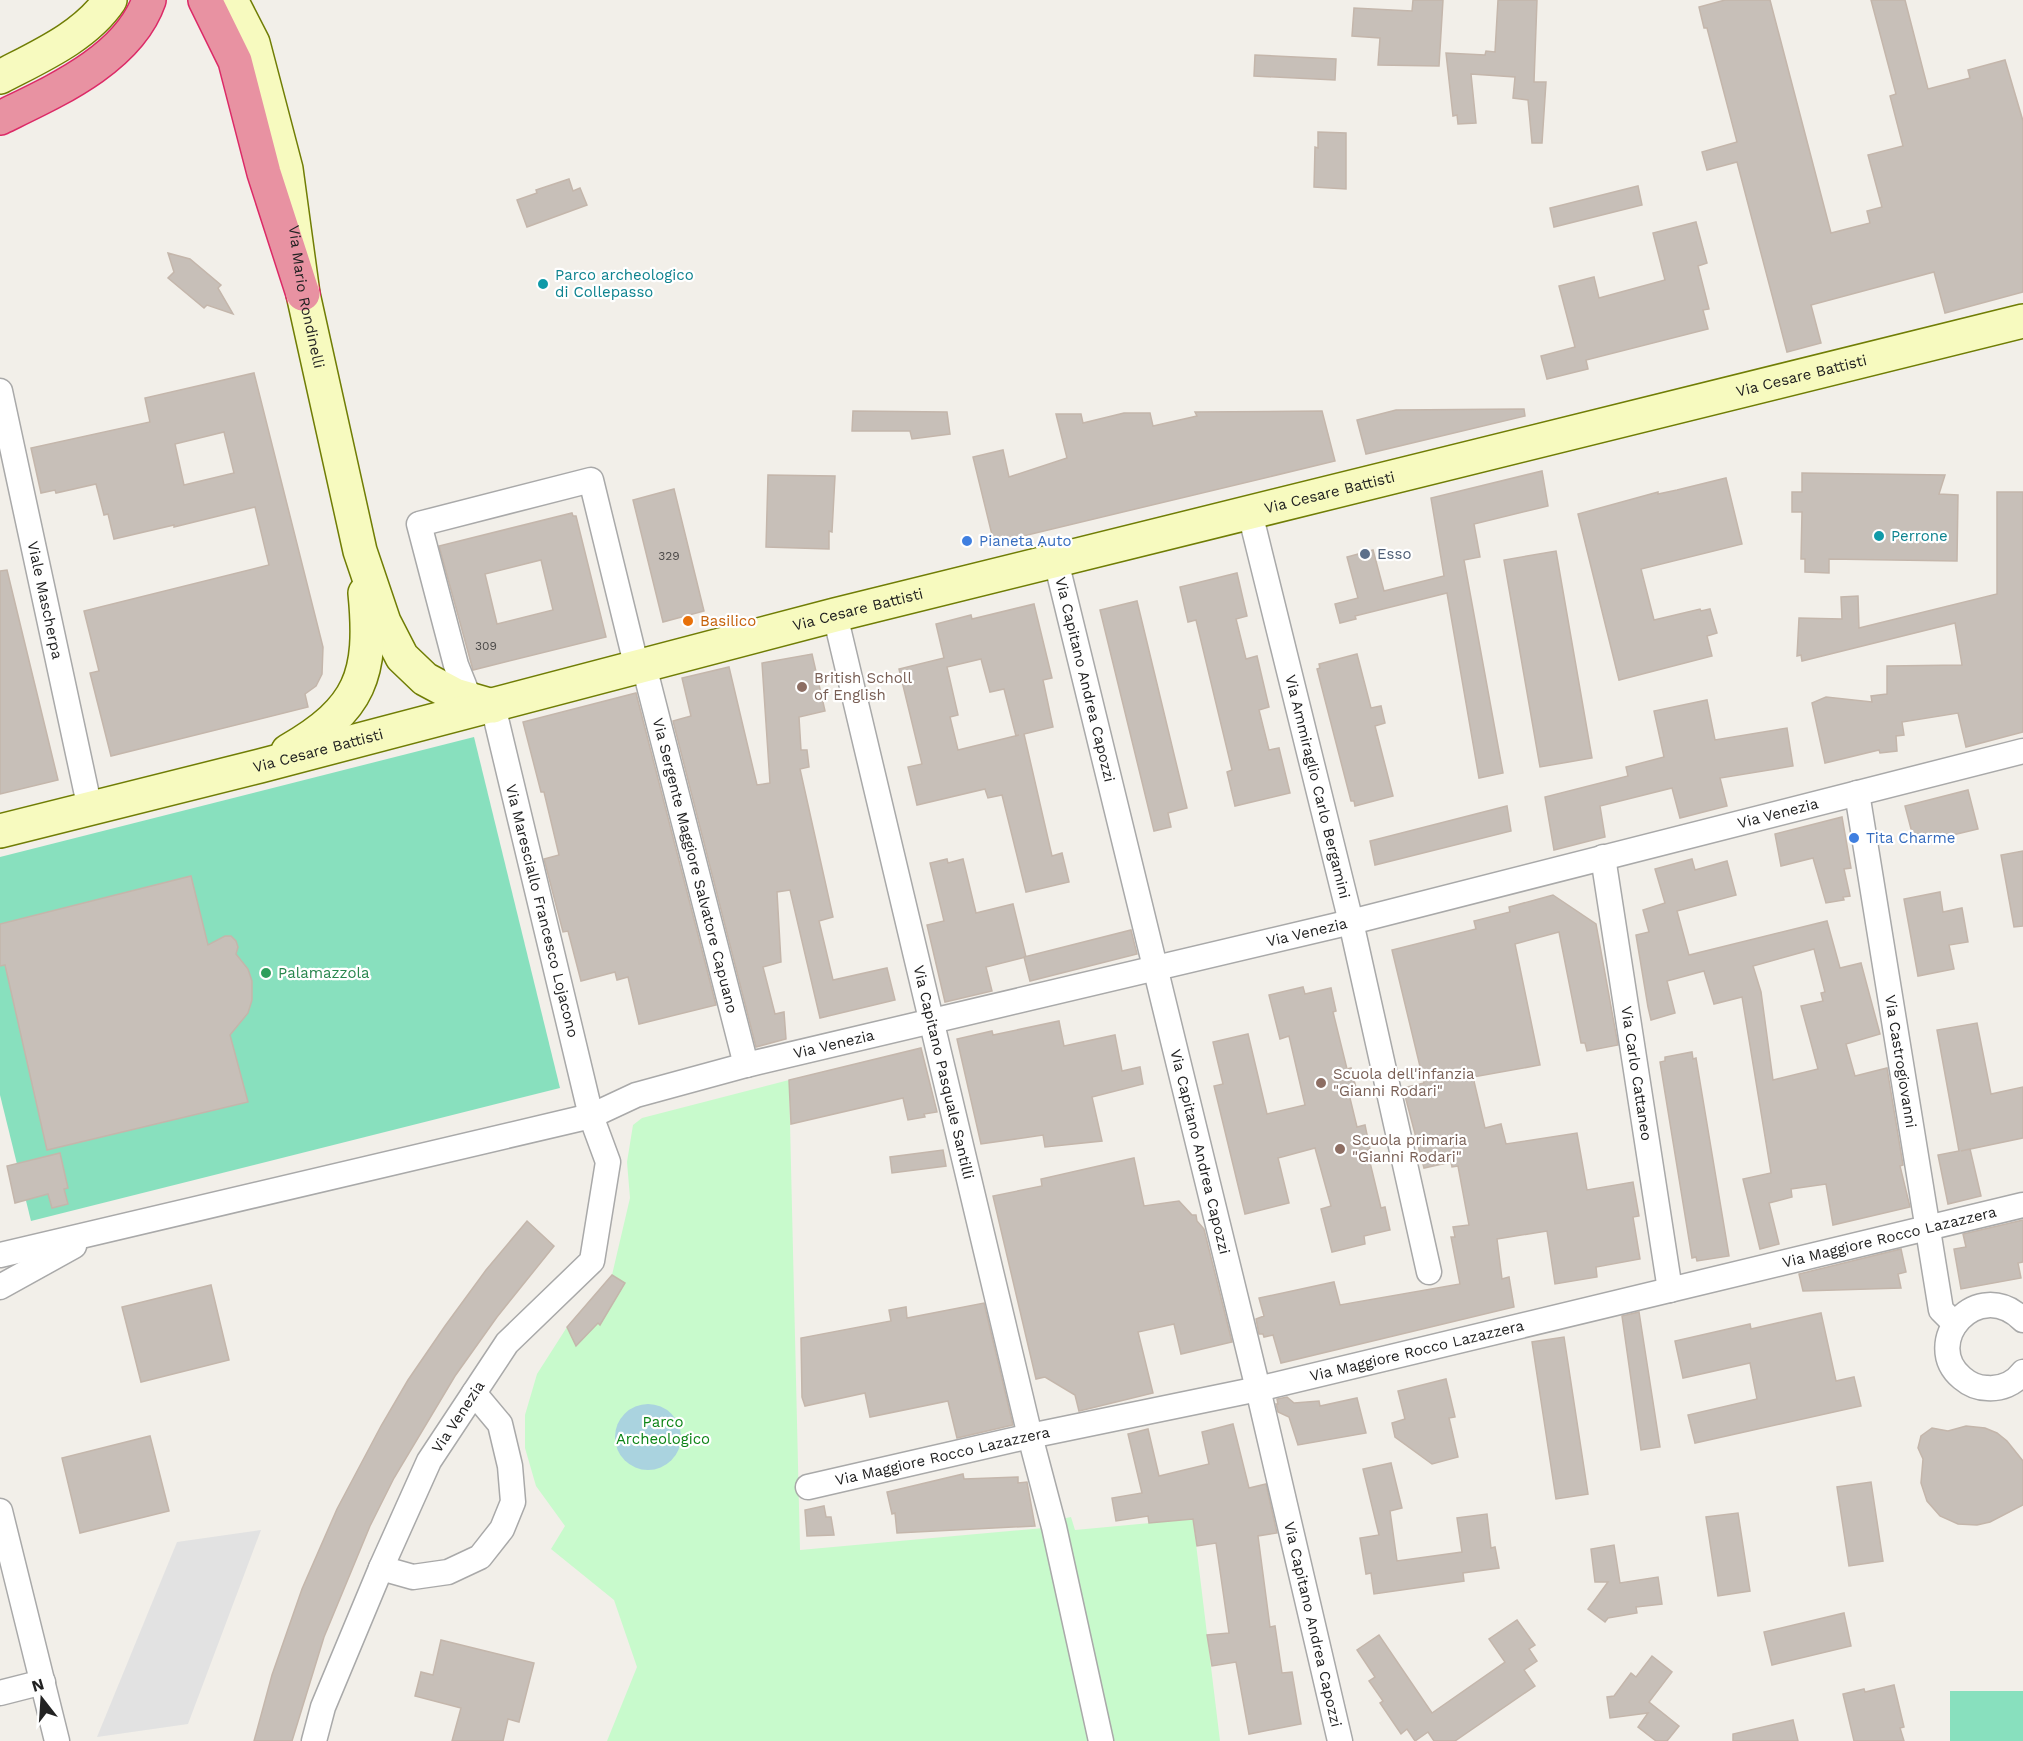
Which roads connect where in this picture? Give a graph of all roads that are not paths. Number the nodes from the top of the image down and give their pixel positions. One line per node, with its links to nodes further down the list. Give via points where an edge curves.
1 (110, 0): 7 (main road, via 94,20)
2 (148, 0): 8 (highway, via 137,25 112,53)
3 (205, 0): 11 (highway, via 235,61 264,173)
4 (231, 0): 6 (main road, Via Mario Rondinelli)
5 (243, 0): 6 (street, Via Mario Rondinelli)
6 (253, 42): 11 (main road, Via Mario Rondinelli, via 286,169)
7 (0, 77)
8 (35, 100): 9 (highway); 10 (highway)
9 (0, 118)
10 (0, 127)
11 (303, 294): 15 (main road, Via Mario Rondinelli)
12 (2023, 323): 14 (main road, Via Cesare Battisti)
13 (0, 391): 23 (street, Viale Mascherpa)
14 (1250, 513): 16 (main road, Via Cesare Battisti); 26 (street, Via Ammiraglio Carlo Bergamini)
15 (360, 551): 19 (main road, Via Mario Rondinelli, via 384,622 402,657 425,679); 21 (main road, Via Mario Rondinelli, via 368,625 365,664 356,691 337,717 311,738)
16 (1056, 561): 17 (main road, Via Cesare Battisti); 27 (street, Via Capitano Andrea Capozzi)
17 (835, 615): 18 (main road, Via Cesare Battisti); 28 (street, Via Capitano Pasquale Santilli)
18 (641, 667): 19 (main road, Via Cesare Battisti); 19 (street, via 591,480 419,524 456,665); 29 (street, Via Sergente Maggiore Salvatore Capuano)
19 (481, 703): 21 (main road, Via Cesare Battisti); 30 (street, Via Maresciallo Francesco Lojacono)
20 (2023, 751): 22 (street, Via Venezia)
21 (260, 766): 23 (main road, Via Cesare Battisti)
22 (1857, 793): 25 (street, Via Venezia); 32 (street, Via Castrogiovanni)
23 (90, 809): 24 (main road, Via Cesare Battisti)
24 (0, 831)
25 (1603, 857): 26 (street, Via Venezia); 37 (street, Via Carlo Cattaneo)
26 (1351, 922): 27 (street, Via Venezia); 35 (street, Via Ammiraglio Carlo Bergamini)
27 (1156, 969): 28 (street, Via Venezia); 41 (street, Via Capitano Andrea Capozzi)
28 (932, 1022): 29 (street, Via Venezia); 43 (street, Via Capitano Pasquale Santilli)
29 (746, 1065): 30 (street, Via Venezia, via 636,1095)
30 (591, 1116): 33 (street, Via Venezia); 42 (street, Via Venezia, via 608,1162 592,1261 507,1342)
31 (2023, 1205): 32 (street, Via Maggiore Rocco Lazazzera)
32 (1928, 1228): 37 (street, Via Maggiore Rocco Lazazzera); 39 (street, Via Castrogiovanni, via 1941,1310)
33 (105, 1230): 34 (street, Via Venezia); 36 (street)
34 (0, 1255)
35 (1429, 1272)
36 (0, 1287)
37 (1670, 1290): 41 (street, Via Maggiore Rocco Lazazzera)
38 (2021, 1315): 39 (street, via 1990,1304 1964,1313)
39 (1954, 1324): 40 (street, via 1949,1336 1949,1357 1958,1375 1969,1383 1995,1388 2008,1385)
40 (2023, 1372)
41 (1258, 1389): 43 (street, Via Maggiore Rocco Lazazzera); 52 (street, Via Capitano Andrea Capozzi)
42 (474, 1393): 46 (street, Via Venezia, via 429,1461); 46 (street, via 500,1424 510,1466 513,1502 502,1529 480,1557 448,1572 413,1577)
43 (1030, 1436): 44 (street, Via Maggiore Rocco Lazazzera); 51 (street, Via Capitano Pasquale Santilli)
44 (808, 1487)
45 (0, 1511): 47 (street)
46 (381, 1568): 50 (street, Via Venezia, via 323,1707)
47 (42, 1682): 48 (street); 49 (street)
48 (0, 1693)
49 (57, 1741)
50 (314, 1741)
51 (1101, 1741)
52 (1340, 1741)

